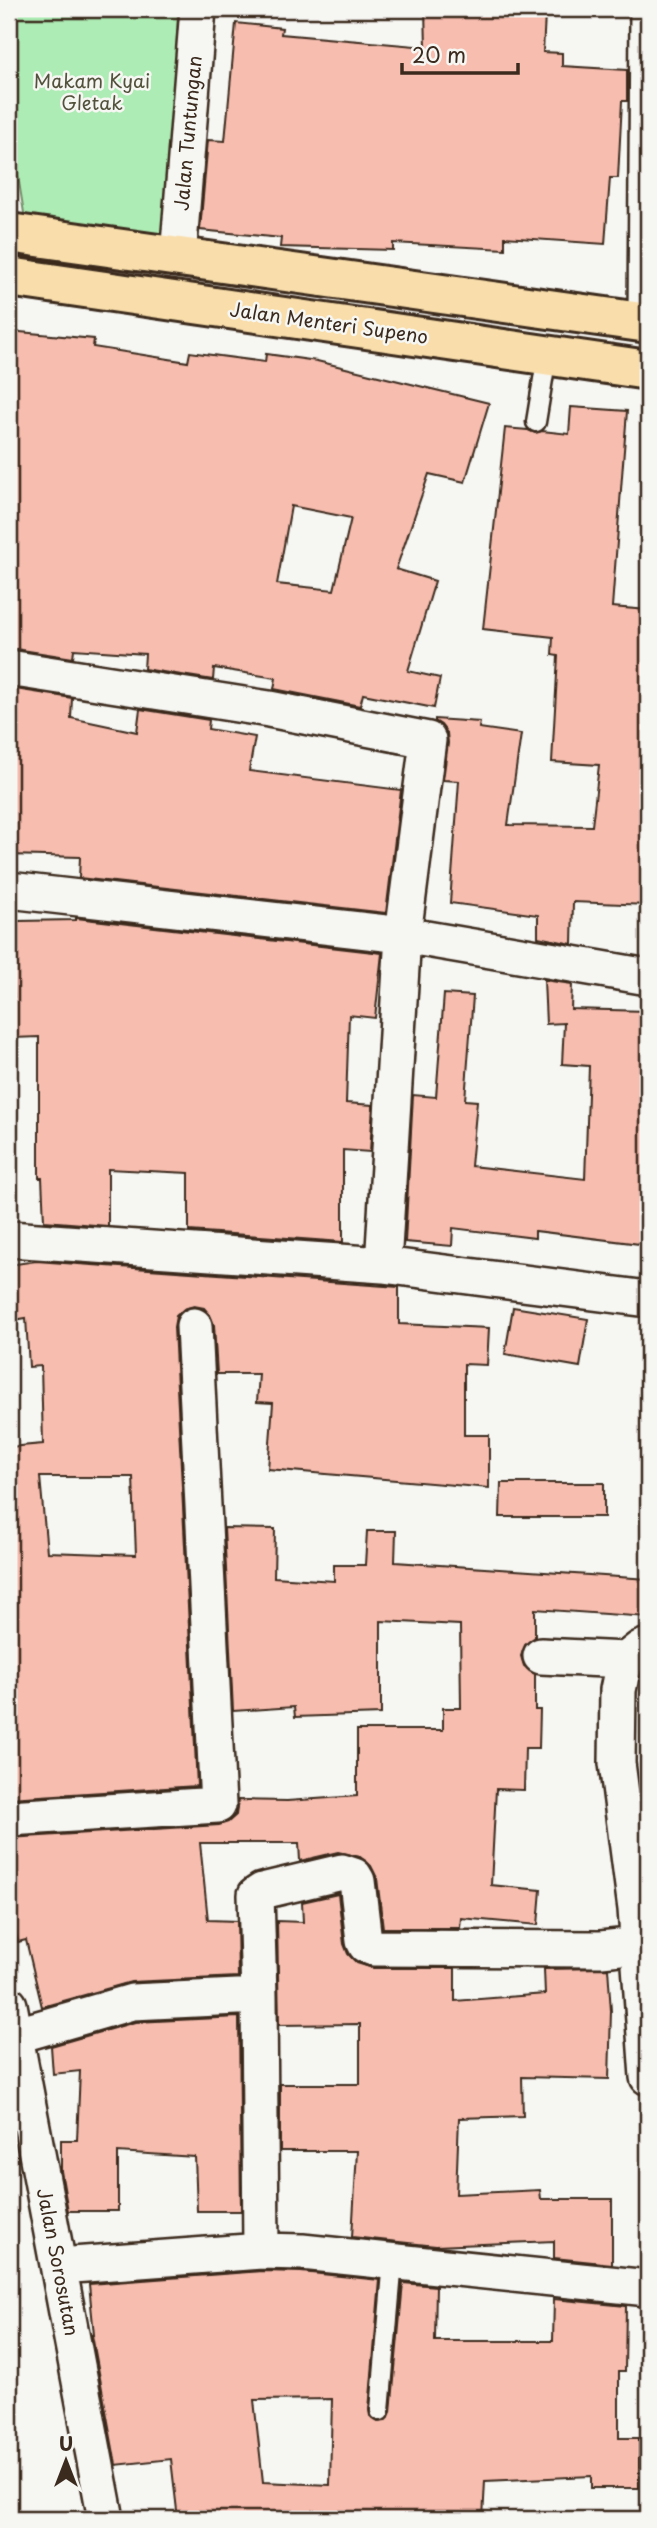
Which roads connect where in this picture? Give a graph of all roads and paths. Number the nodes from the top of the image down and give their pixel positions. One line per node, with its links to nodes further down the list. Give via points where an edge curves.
1 (198, 9): 4 (street, Jalan Tuntungan)
2 (648, 9): 6 (street)
3 (9, 233): 4 (main road)
4 (178, 257): 6 (main road)
5 (9, 277): 7 (main road, Jalan Menteri Supeno)
6 (647, 323)
7 (547, 355): 8 (main road, Jalan Menteri Supeno); 9 (lane)
8 (648, 370)
9 (536, 422)
10 (9, 668): 12 (street, via 269,709 428,740)
11 (9, 890): 12 (street)
12 (403, 936): 13 (street); 15 (street)
13 (648, 977)
14 (9, 1240): 15 (street)
15 (383, 1265): 16 (street)
16 (648, 1299)
17 (194, 1326): 20 (street, via 218,1805)
18 (637, 1653): 19 (street); 21 (street, via 618,1690 617,1763)
19 (541, 1656)
20 (9, 1818)
21 (642, 1910): 22 (street)
22 (639, 1945): 23 (street, via 373,1948 364,1941 357,1881 342,1872 256,1895); 25 (street)
23 (259, 1996): 24 (street, via 132,2002); 26 (street)
24 (12, 2020): 28 (street, Jalan Sorosutan)
25 (648, 2077)
26 (261, 2251): 27 (street); 28 (street)
27 (393, 2261): 29 (street); 30 (lane)
28 (59, 2266): 31 (street, Jalan Sorosutan)
29 (648, 2288)
30 (380, 2411)
31 (106, 2519)

